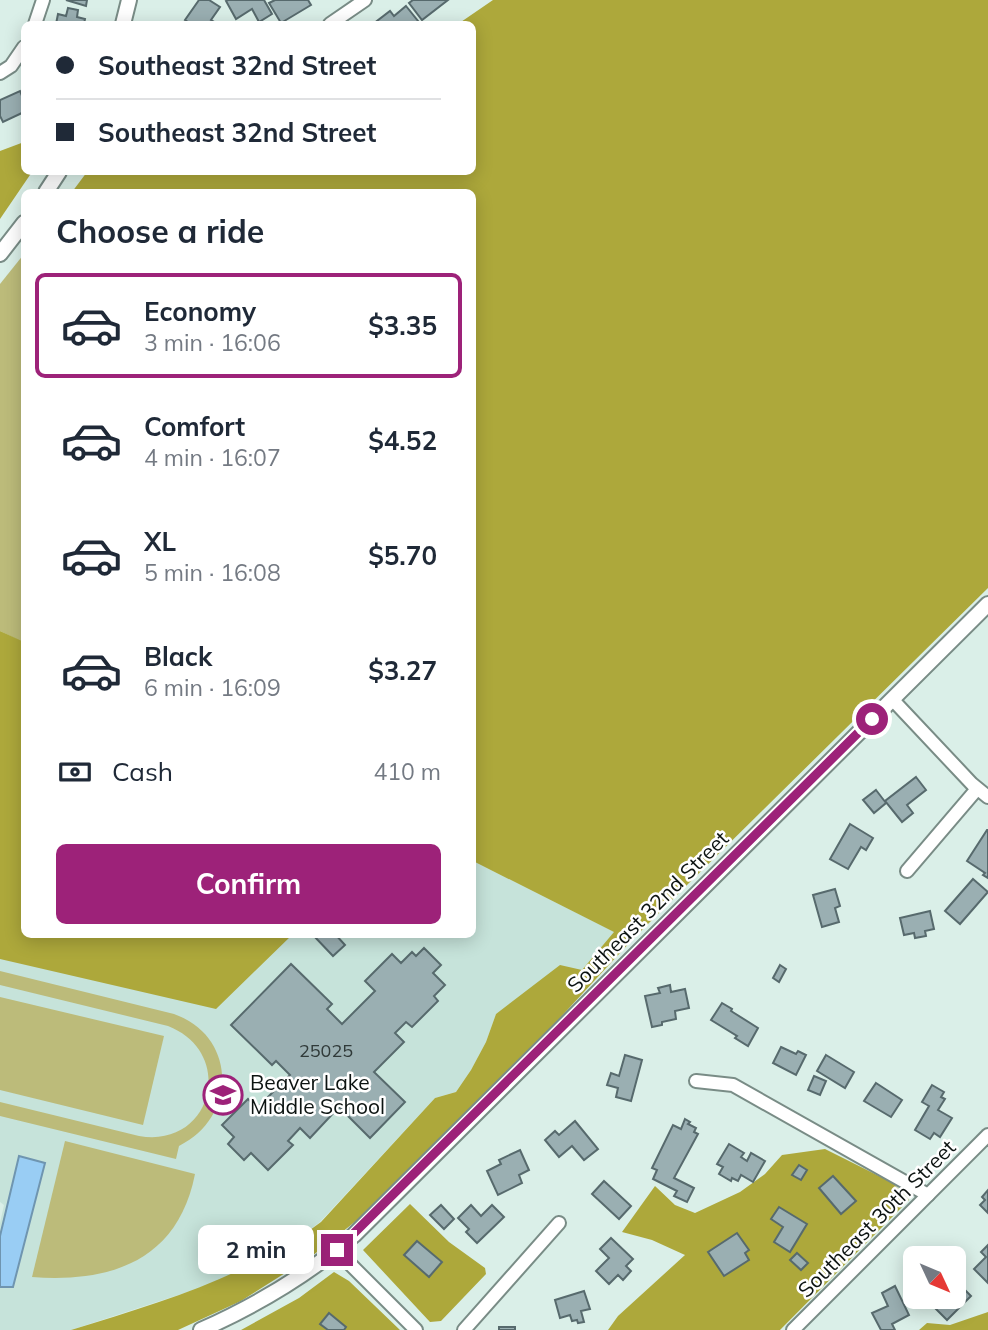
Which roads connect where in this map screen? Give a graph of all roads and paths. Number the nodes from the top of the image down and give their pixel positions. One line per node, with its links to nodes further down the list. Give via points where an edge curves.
1 (43, 0): 4 (street)
2 (129, 0): 5 (street)
3 (365, 0): 6 (street)
4 (36, 21)
5 (124, 21)
6 (334, 21)
7 (21, 51): 8 (street)
8 (0, 73)
9 (21, 227): 10 (street)
10 (0, 254)
11 (988, 604): 12 (street, Southeast 32nd Street)
12 (892, 699): 13 (street); 19 (street, Southeast 32nd Street)
13 (983, 793): 14 (street)
14 (907, 871)
15 (696, 1081): 17 (street, via 733,1085)
16 (988, 1135): 17 (street, Southeast 30th Street)
17 (928, 1195): 23 (street, Southeast 30th Street)
18 (559, 1223): 22 (street)
19 (337, 1250): 20 (street, Southeast 32nd Street, via 269,1296); 21 (street)
20 (201, 1330)
21 (416, 1330)
22 (464, 1330)
23 (793, 1330)

